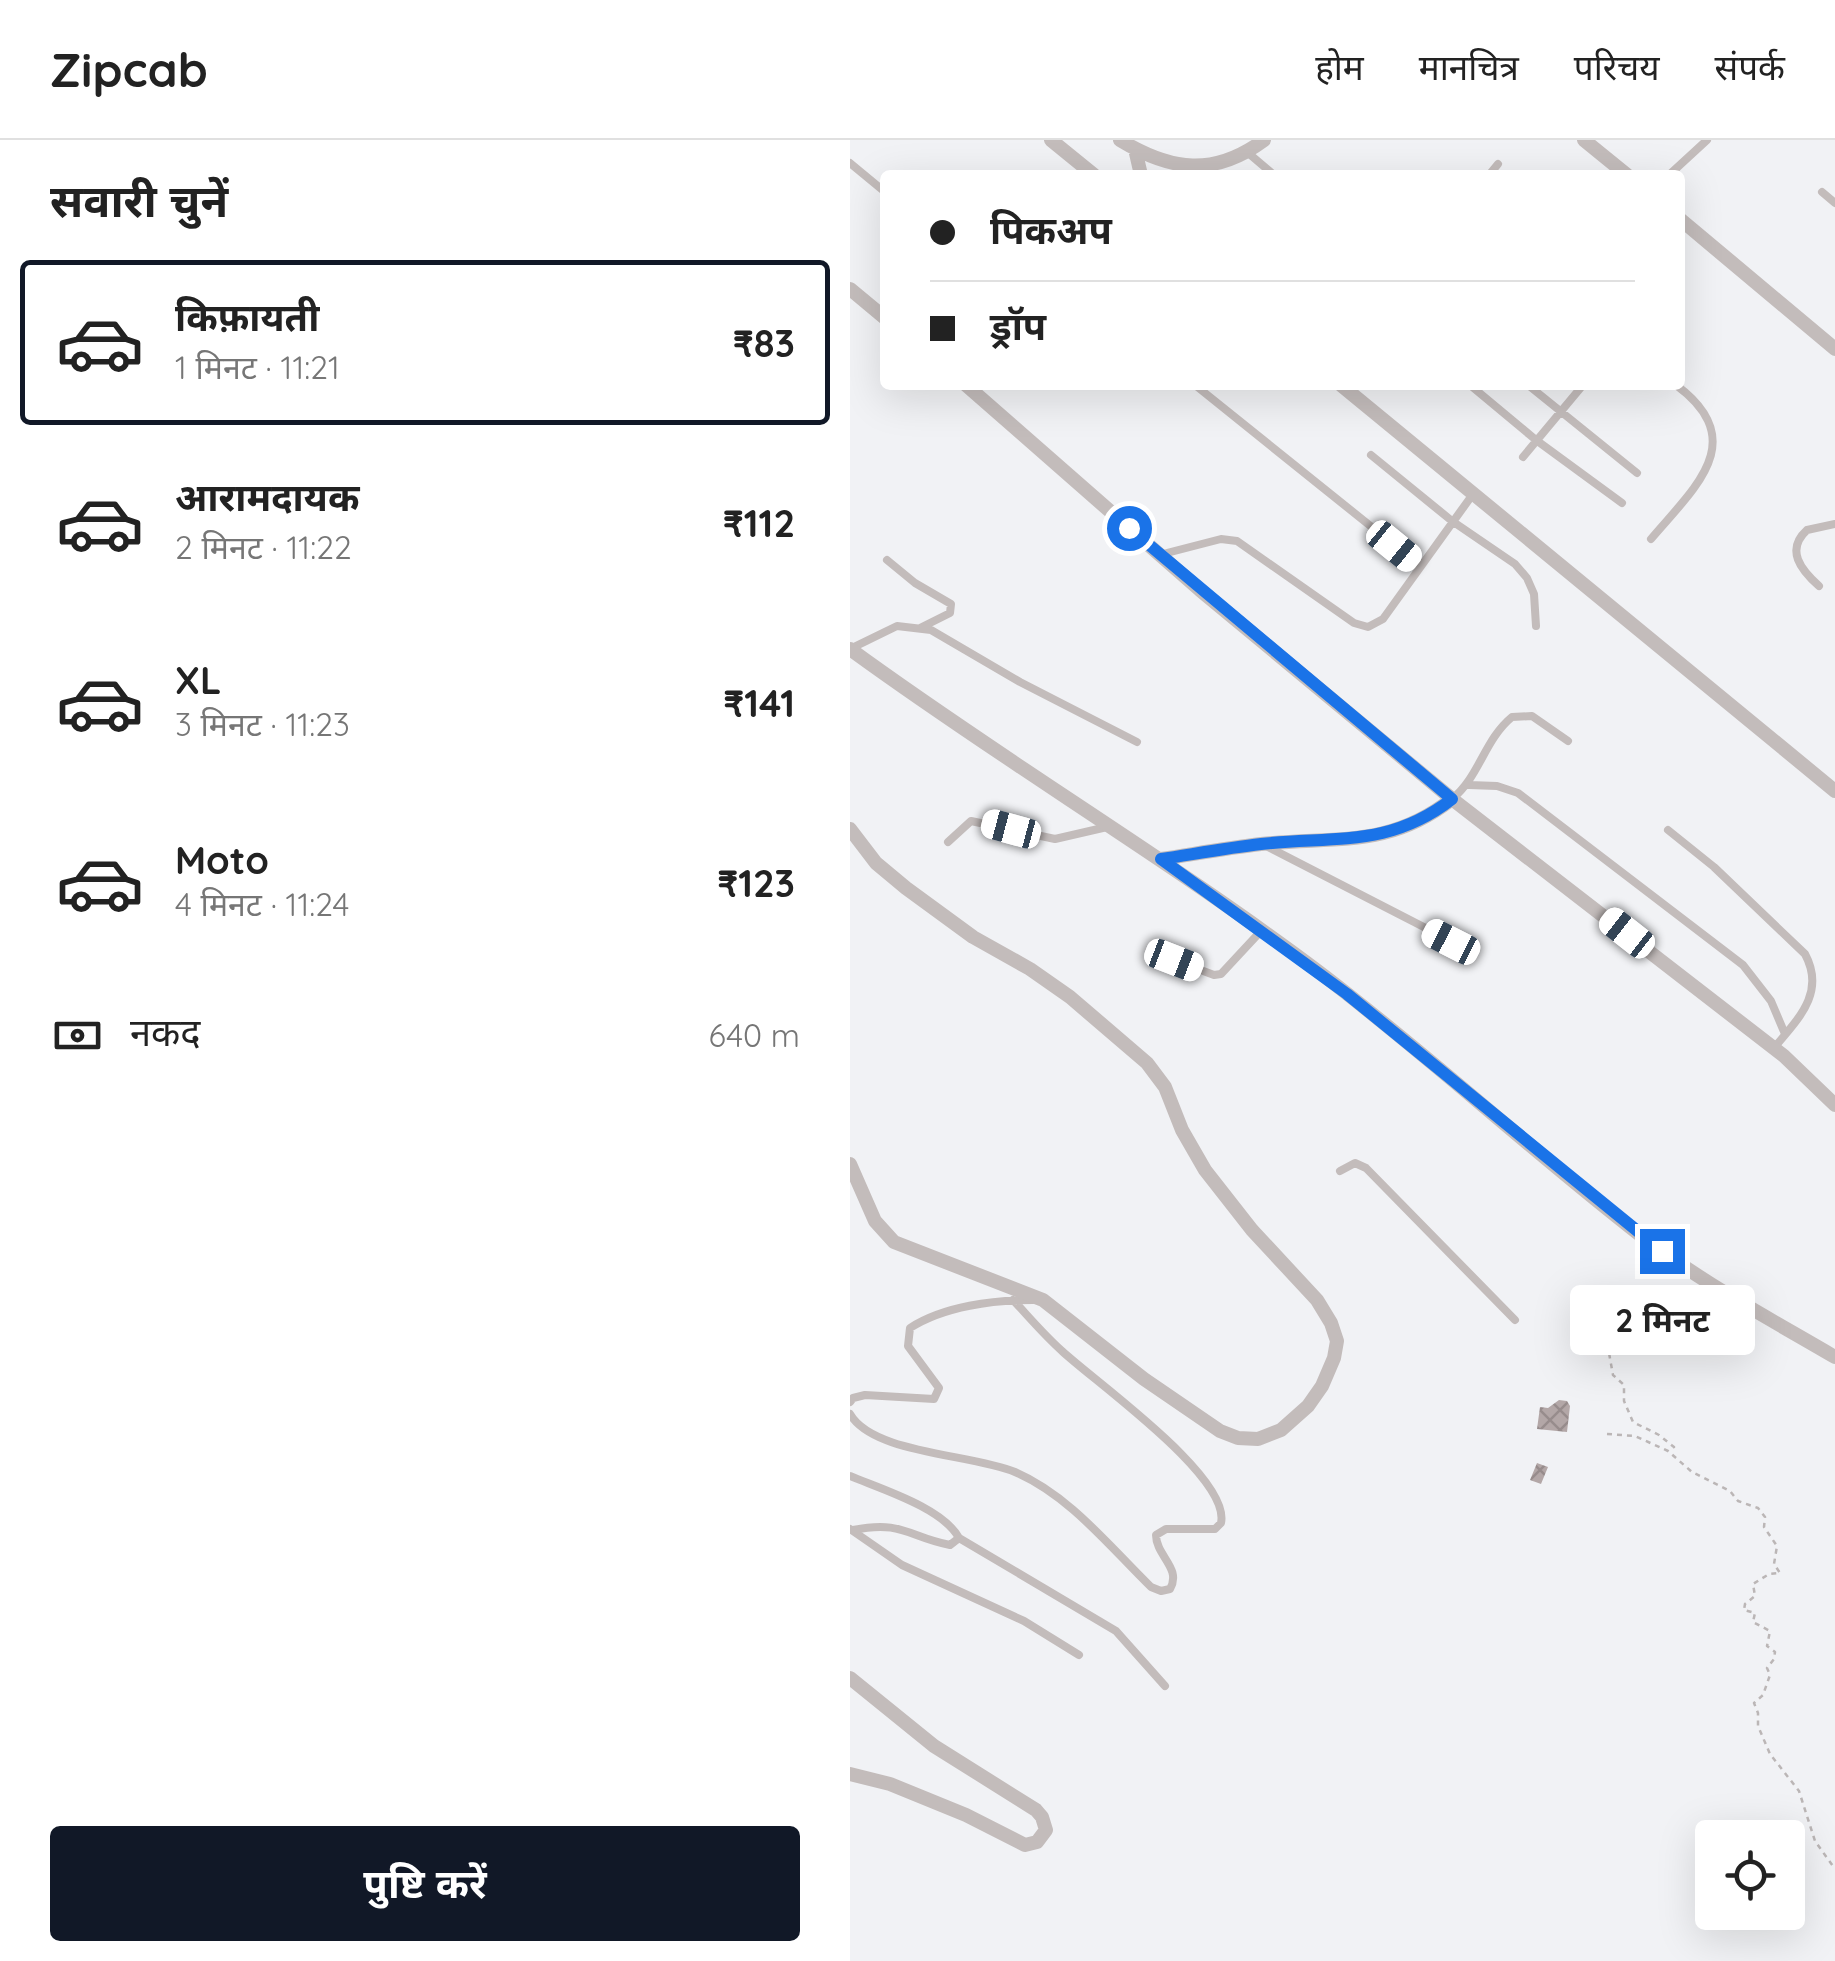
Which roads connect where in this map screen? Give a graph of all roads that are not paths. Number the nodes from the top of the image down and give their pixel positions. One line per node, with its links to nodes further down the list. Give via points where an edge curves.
1 (1050, 140): 10 (street)
2 (1120, 140): 6 (street)
3 (1264, 140): 7 (street)
4 (1584, 140): 14 (street)
5 (1707, 140): 15 (lane)
6 (1135, 149): 7 (street, via 1187,166 1220,164); 11 (street)
7 (1247, 152): 12 (lane)
8 (850, 163): 16 (lane)
9 (1498, 164): 13 (lane)
10 (1082, 170)
11 (1140, 170)
12 (1268, 170)
13 (1493, 170)
14 (1620, 170)
15 (1674, 170)
16 (880, 188)
17 (1822, 192): 18 (lane)
18 (1835, 204)
19 (1685, 223): 22 (street)
20 (850, 289): 21 (street)
21 (880, 314)
22 (1835, 349)
23 (972, 390): 40 (street)
24 (1201, 390): 42 (lane)
25 (1347, 390): 35 (street)
26 (1476, 390): 31 (lane)
27 (1534, 390): 30 (lane)
28 (1579, 390): 30 (lane)
29 (1681, 390): 39 (lane, via 1706,417 1712,460)
30 (1560, 411): 31 (lane); 34 (lane)
31 (1536, 440): 33 (lane); 36 (lane)
32 (1370, 455): 37 (lane)
33 (1523, 457)
34 (1638, 473)
35 (1473, 494): 37 (lane); 50 (street)
36 (1622, 504)
37 (1452, 521): 42 (lane); 44 (lane, via 1527,578)
38 (1835, 524): 43 (lane, via 1807,530 1796,544 1800,566)
39 (1651, 539)
40 (1159, 554): 42 (lane, via 1236,540 1368,627 1383,619); 51 (street)
41 (886, 560): 45 (lane, via 951,604 950,612)
42 (1419, 566)
43 (1819, 586)
44 (1536, 626)
45 (920, 628): 46 (lane, via 896,626); 48 (lane)
46 (850, 649): 52 (street)
47 (1568, 741): 49 (lane, via 1532,716 1512,717 1489,741)
48 (1137, 742)
49 (1469, 785): 51 (lane); 61 (lane, via 1518,793 1729,954 1762,988)
50 (1835, 791)
51 (1452, 799): 56 (street, via 1428,818 1386,834); 62 (street)
52 (1111, 826): 55 (lane, via 1055,838 971,821); 57 (street)
53 (850, 829): 67 (street, via 906,888 1070,997 1147,1063 1205,1170 1317,1300 1337,1341 1315,1396 1281,1430 1238,1438 1144,1379)
54 (1668, 830): 61 (lane, via 1812,966 1814,992)
55 (948, 842)
56 (1262, 844): 57 (street); 59 (lane)
57 (1161, 859): 58 (street)
58 (1261, 930): 60 (lane, via 1221,974); 69 (street, via 1436,1064 1630,1228 1693,1274)
59 (1451, 942)
60 (1174, 960)
61 (1785, 1034): 62 (lane)
62 (1774, 1048): 63 (street)
63 (1835, 1105)
64 (850, 1164): 67 (street, via 875,1221 894,1242)
65 (1340, 1171): 68 (lane, via 1355,1163 1366,1168)
66 (1014, 1300): 67 (lane); 70 (lane, via 950,1312 910,1328 908,1346 938,1388 934,1399); 71 (lane, via 1063,1353 1186,1460 1222,1504 1215,1529 1156,1535 1158,1551 1174,1573 1170,1589 1151,1587 1037,1483 986,1462 879,1437)
67 (1043, 1300)
68 (1515, 1320)
69 (1835, 1356)
70 (851, 1399)
71 (850, 1414)
72 (850, 1476): 74 (lane, via 928,1510)
73 (851, 1529): 74 (lane, via 893,1527 950,1545); 75 (lane, via 902,1566 1024,1621)
74 (959, 1538): 77 (lane, via 1116,1631)
75 (1079, 1655)
76 (850, 1678): 78 (street, via 934,1746 1036,1810 1046,1830 1038,1842 1025,1845 890,1784)
77 (1165, 1686)
78 (850, 1774)

